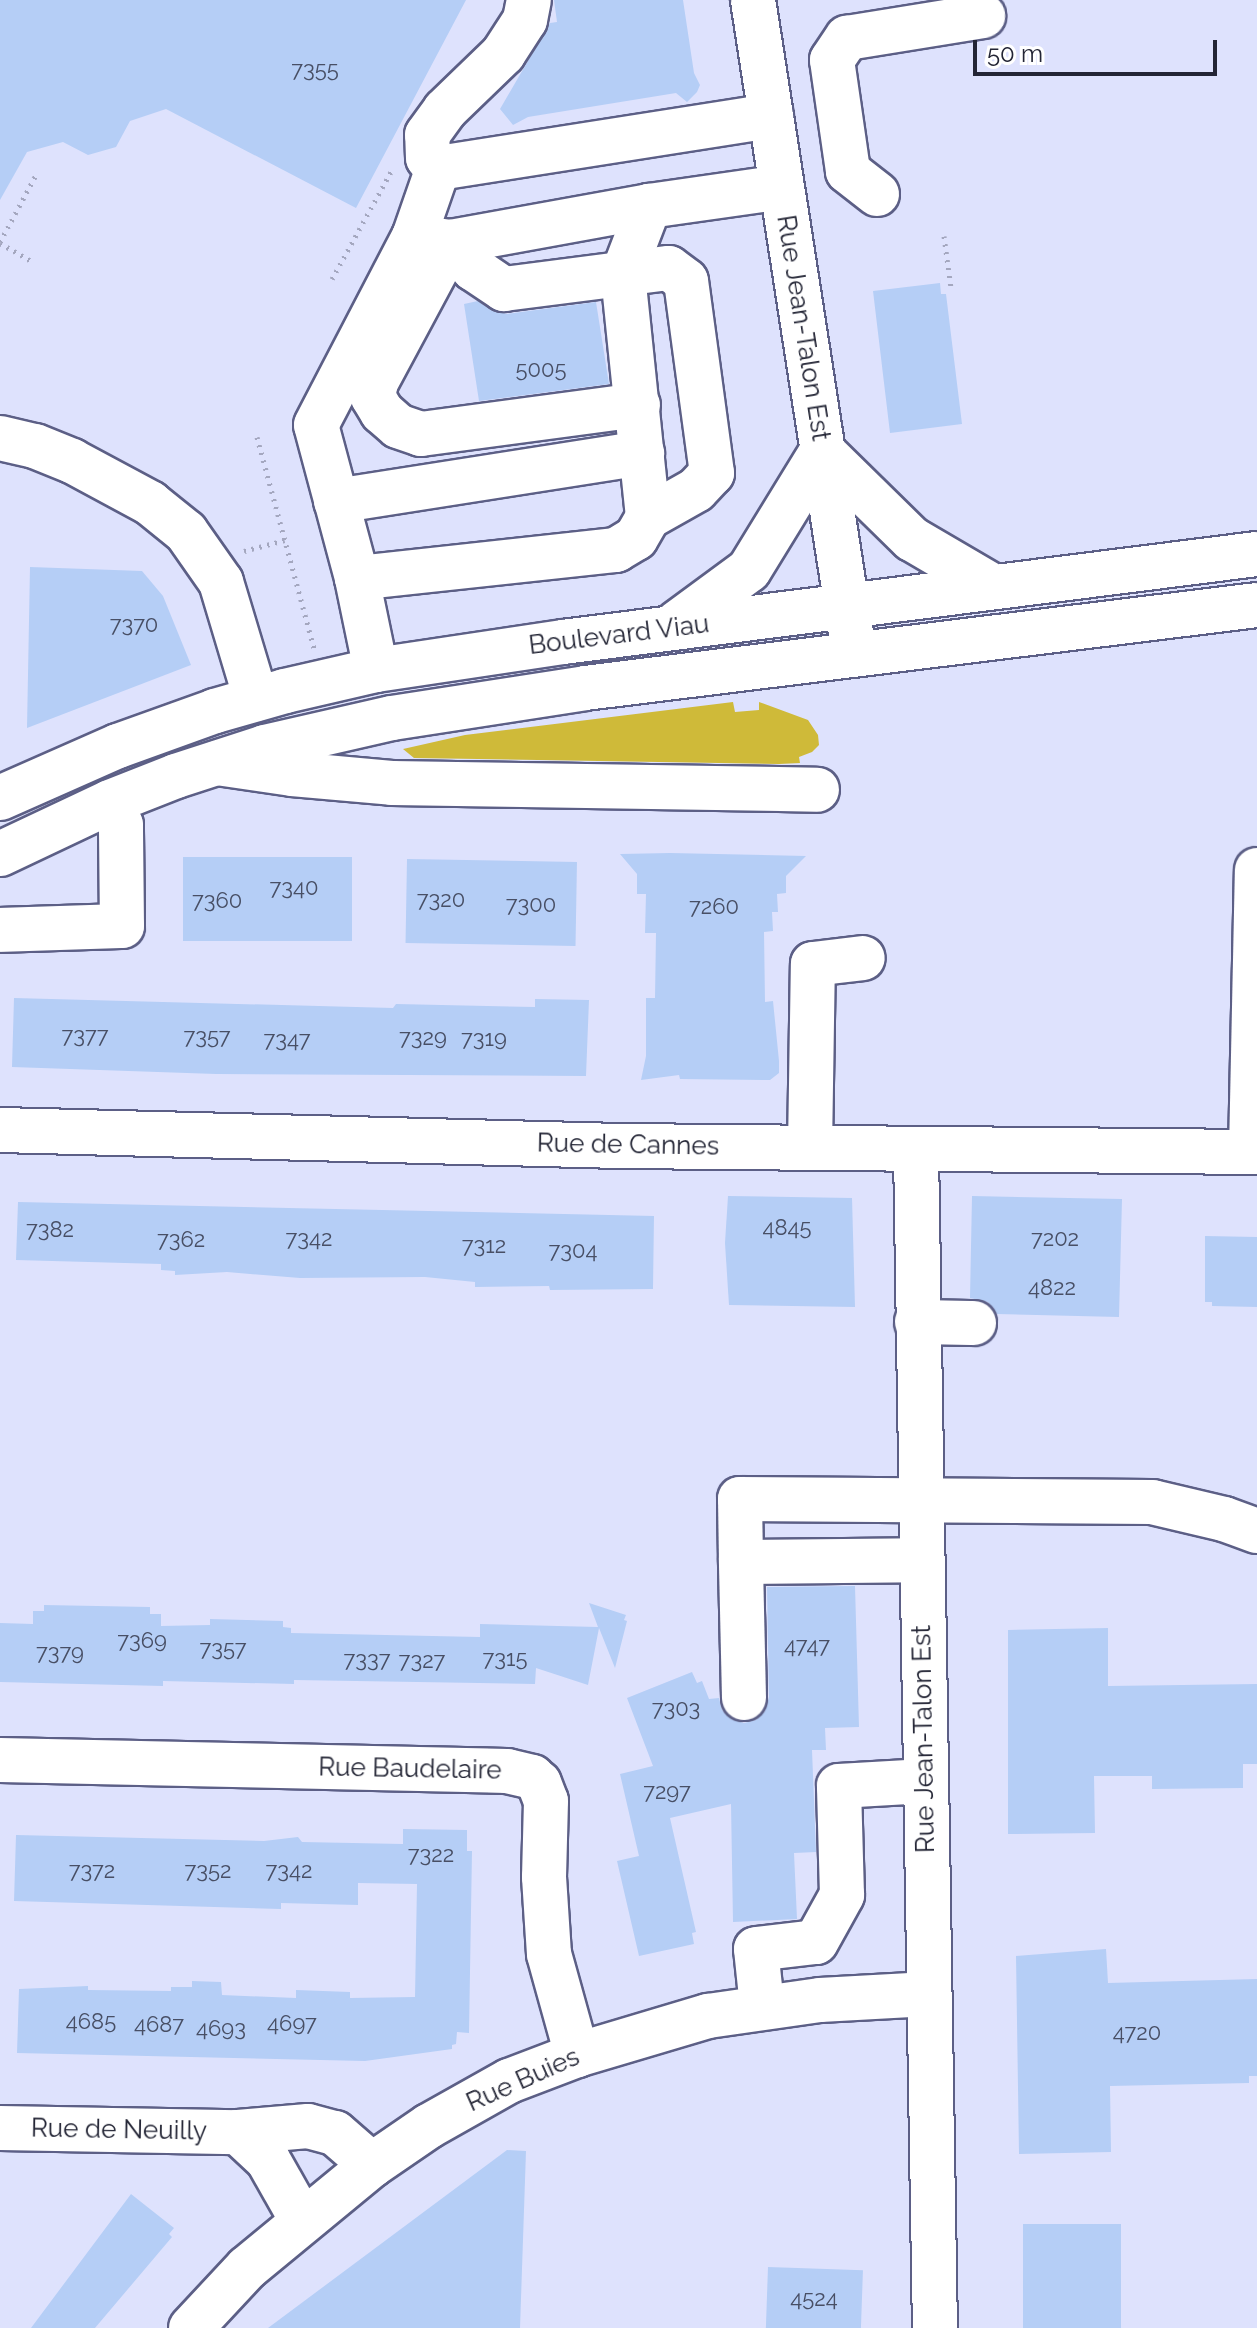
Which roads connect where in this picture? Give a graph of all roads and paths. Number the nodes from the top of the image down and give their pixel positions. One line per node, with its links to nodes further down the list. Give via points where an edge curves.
1 (529, 0): 5 (main road, via 525,20 503,54 445,110 427,135 428,158)
2 (753, 0): 4 (main road, Rue Jean-Talon Est)
3 (983, 16): 8 (main road, via 847,38 832,60 848,171)
4 (771, 116): 5 (main road); 7 (main road, Rue Jean-Talon Est)
5 (419, 162): 11 (main road); 15 (path)
6 (37, 173): 12 (path)
7 (782, 187): 9 (main road); 20 (main road, Rue Jean-Talon Est)
8 (877, 194)
9 (649, 206): 11 (main road); 14 (main road)
10 (944, 236): 16 (path)
11 (432, 240): 14 (main road, via 504,289); 17 (main road, via 373,397 398,426 421,434); 22 (main road, via 316,425)
12 (0, 242): 13 (path)
13 (34, 263)
14 (623, 274): 17 (main road); 23 (main road, via 669,268 686,281 712,473 696,490)
15 (332, 279)
16 (951, 288)
17 (638, 405): 21 (main road)
18 (257, 437): 24 (path)
19 (0, 438): 35 (main road, via 72,461 150,503 186,532 221,582)
20 (822, 451): 28 (main road, via 912,539); 29 (main road, Rue Jean-Talon Est); 31 (main road, via 749,570)
21 (642, 453): 22 (main road); 23 (main road)
22 (336, 501): 27 (main road)
23 (648, 517): 27 (main road, via 636,538 616,550)
24 (285, 540): 25 (path); 33 (path)
25 (243, 552)
26 (1257, 554): 28 (main road, Boulevard Viau)
27 (357, 578): 34 (main road)
28 (994, 587): 29 (main road, Boulevard Viau)
29 (846, 605): 31 (main road, Boulevard Viau); 32 (main road, Rue Jean-Talon Est)
30 (1257, 605): 32 (main road, Boulevard Viau)
31 (669, 629): 34 (main road, Boulevard Viau)
32 (854, 655): 36 (main road, Boulevard Viau)
33 (316, 656)
34 (376, 670): 35 (main road, Boulevard Viau)
35 (256, 699): 40 (main road, Boulevard Viau, via 118,746)
36 (401, 716): 37 (main road, Boulevard Viau); 38 (main road, via 370,741 374,768)
37 (217, 763): 38 (main road, Boulevard Viau); 41 (main road, Boulevard Viau)
38 (392, 783): 39 (main road, Boulevard Viau)
39 (817, 790)
40 (0, 798)
41 (110, 802): 42 (main road, Boulevard Viau); 44 (main road, via 121,825 122,926)
42 (0, 854)
43 (1257, 870): 49 (main road)
44 (0, 930)
45 (863, 958): 47 (main road, via 813,964)
46 (0, 1130): 47 (main road, Rue de Cannes)
47 (810, 1148): 48 (main road, Rue de Cannes)
48 (916, 1150): 49 (main road, Rue de Cannes); 50 (main road, Rue Jean-Talon Est)
49 (1254, 1152)
50 (917, 1322): 51 (main road); 52 (main road, Rue Jean-Talon Est)
51 (974, 1323)
52 (919, 1498): 53 (main road, via 1152,1502); 54 (main road, Rue Jean-Talon Est); 55 (main road, via 740,1499)
53 (1257, 1531)
54 (921, 1560): 55 (main road); 58 (main road, Rue Jean-Talon Est)
55 (741, 1562): 56 (main road)
56 (744, 1698)
57 (0, 1760): 63 (main road, Rue Baudelaire, via 507,1771 532,1777 546,1801 549,1954)
58 (925, 1781): 59 (main road, via 839,1786 842,1895); 60 (main road, Rue Jean-Talon Est)
59 (816, 1942): 61 (main road); 62 (main road, via 756,1949)
60 (929, 1994): 61 (main road, Rue Buies); 69 (main road, Rue Jean-Talon Est)
61 (820, 2000): 62 (main road, Rue Buies)
62 (762, 2006): 63 (main road, Rue Buies, via 664,2026)
63 (577, 2055): 66 (main road, Rue Buies, via 477,2097)
64 (0, 2128): 65 (main road, Rue de Neuilly)
65 (238, 2132): 66 (main road, Rue de Neuilly, via 322,2128); 67 (main road, Rue de Neuilly, via 268,2160)
66 (372, 2165): 67 (main road, Rue Buies)
67 (302, 2220): 68 (main road, Rue Buies)
68 (191, 2328)
69 (935, 2328)

